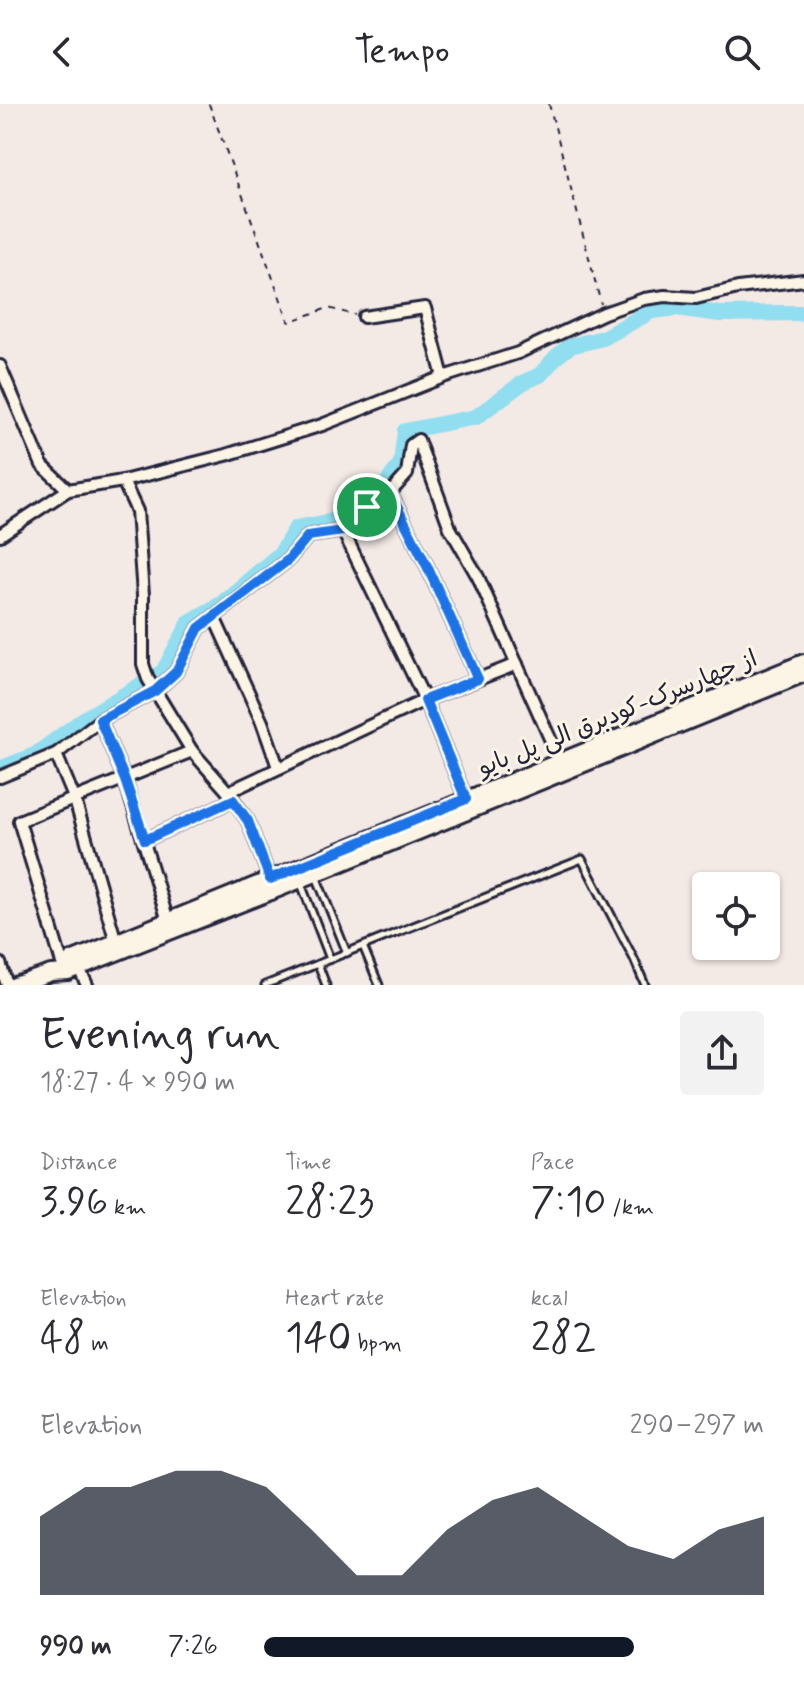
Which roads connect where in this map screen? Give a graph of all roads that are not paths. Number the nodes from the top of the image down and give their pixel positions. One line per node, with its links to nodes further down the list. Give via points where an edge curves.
1 (804, 280): 4 (street, via 696,298 644,299 518,353)
2 (364, 317): 4 (street, via 425,308)
3 (0, 366): 6 (street, via 42,465)
4 (443, 377): 5 (street, via 322,425)
5 (123, 481): 6 (street); 15 (street, via 137,511 143,664)
6 (68, 490): 9 (street)
7 (390, 493): 8 (street); 12 (street, via 407,474 411,445 418,440 450,528); 14 (street)
8 (343, 531): 10 (street, via 308,536 288,560); 16 (street)
9 (0, 535)
10 (214, 617): 15 (street, via 199,628 176,672); 21 (street)
11 (804, 662): 20 (street, از جهارسرک-کودبرق الی پل بایو)
12 (517, 664): 14 (street); 20 (street)
13 (804, 674): 28 (street, از جهارسرک-کودبرق الی پل بایو)
14 (478, 679): 16 (street)
15 (152, 685): 17 (street); 18 (street)
16 (425, 700): 21 (street); 25 (street)
17 (100, 720): 19 (street); 23 (street)
18 (192, 751): 23 (street); 24 (street)
19 (56, 754): 22 (street); 26 (street)
20 (560, 761): 25 (street, از جهارسرک-کودبرق الی پل بایو)
21 (278, 767): 24 (street)
22 (0, 777)
23 (125, 780): 26 (street); 27 (street)
24 (231, 796): 27 (street); 30 (street, via 248,821)
25 (466, 799): 28 (street, از جهارسرک-کودبرق الی پل بایو)
26 (75, 800): 32 (street); 38 (street, via 19,821)
27 (145, 840): 31 (street)
28 (313, 868): 29 (street, از جهارسرک-کودبرق الی پل بایو); 34 (lane)
29 (297, 875): 30 (street, از جهارسرک-کودبرق الی پل بایو); 35 (lane); 38 (street, از جهارسرک-کودبرق الی پل بایو)
30 (270, 879): 31 (street, از جهارسرک-کودبرق الی پل بایو)
31 (168, 921): 32 (street, از جهارسرک-کودبرق الی پل بایو)
32 (116, 942): 38 (street, از جهارسرک-کودبرق الی پل بایو)
33 (363, 946): 34 (lane); 44 (lane); 45 (lane, via 582,859)
34 (347, 953): 35 (lane)
35 (330, 959): 37 (lane)
36 (0, 963): 39 (street)
37 (318, 964): 42 (lane); 43 (lane)
38 (67, 966): 40 (street, از جهارسرک-کودبرق الی پل بایو); 41 (street)
39 (7, 985)
40 (15, 985)
41 (87, 985)
42 (265, 985)
43 (326, 985)
44 (379, 985)
45 (645, 985)

